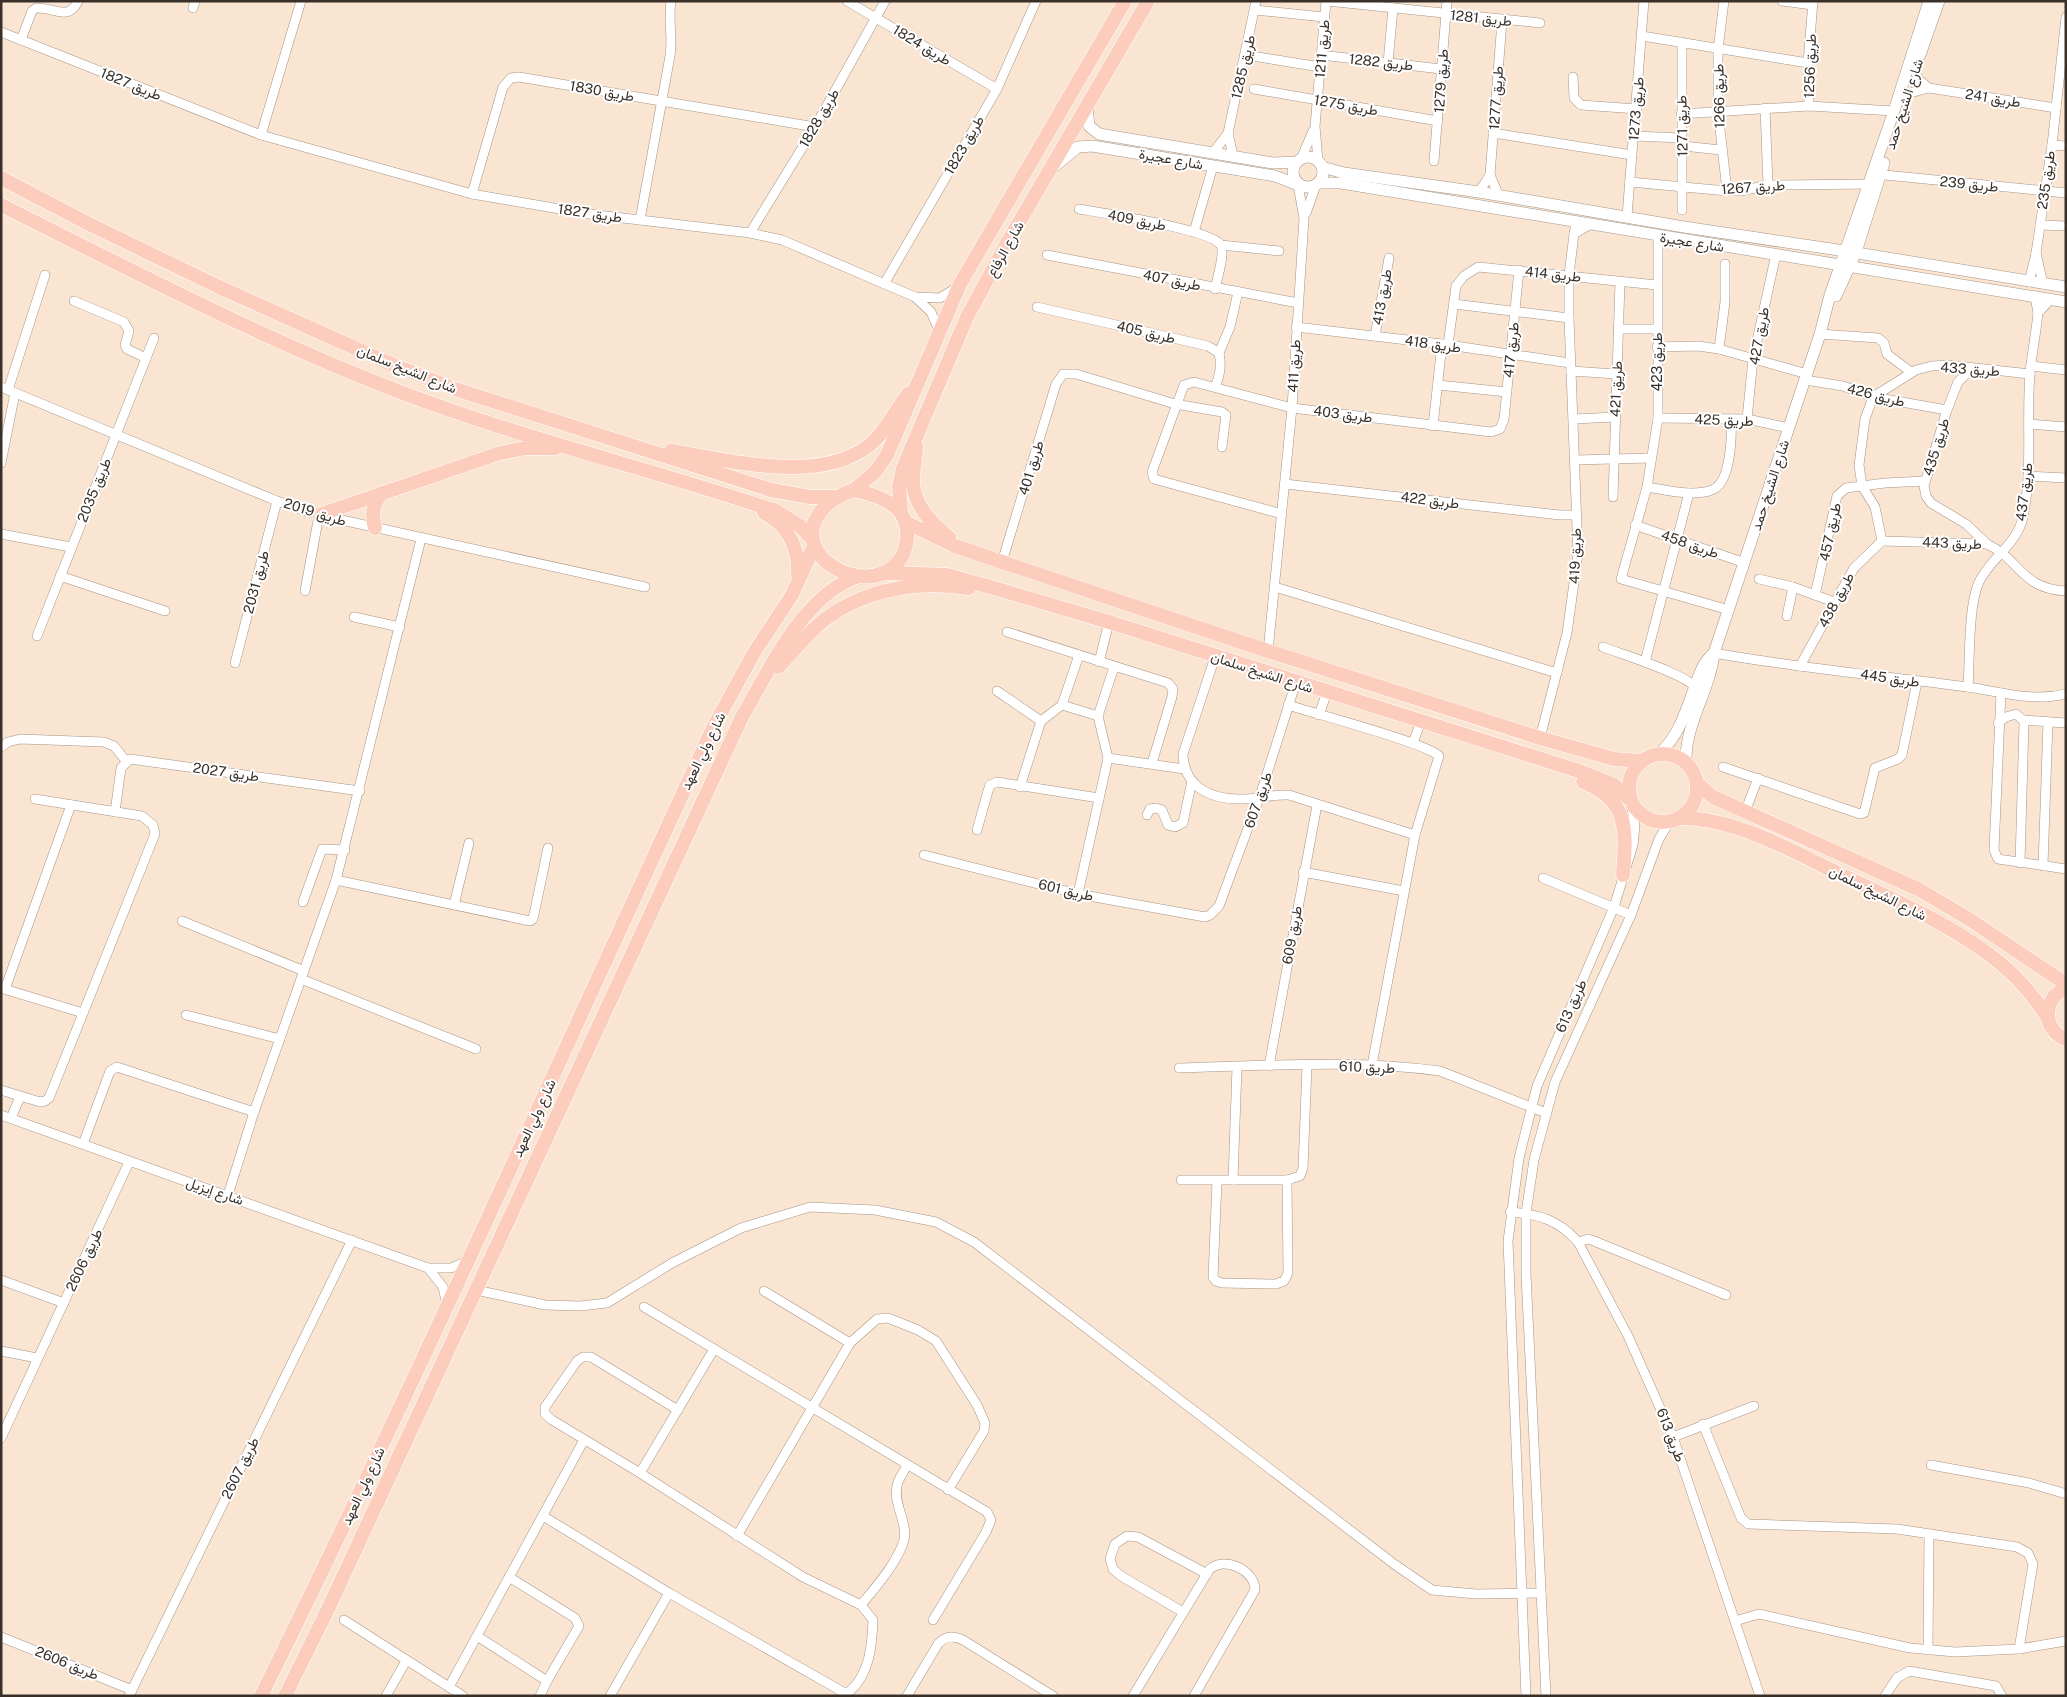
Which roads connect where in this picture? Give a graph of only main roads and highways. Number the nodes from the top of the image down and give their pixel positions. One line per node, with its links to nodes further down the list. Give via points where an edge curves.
1 (1125, 1): 5 (main road, شارع الرفاع, via 960,284)
2 (1148, 1): 6 (main road, شارع الرفاع, via 967,317)
3 (1, 178): 7 (main road, شارع الشيخ سلمان, via 221,288 393,365 455,389)
4 (1, 205): 8 (main road, شارع الشيخ سلمان, via 209,310 328,363 449,410)
5 (919, 379): 7 (main road, via 876,438 844,458 823,464 778,468); 9 (main road, شارع الرفاع, via 887,456 875,472)
6 (916, 442): 14 (main road, شارع الرفاع, via 900,477); 17 (main road, via 913,474 918,502 936,527)
7 (624, 443): 12 (main road, شارع الشيخ سلمان, via 784,494)
8 (571, 449): 10 (main road, via 506,451); 11 (main road, شارع الشيخ سلمان)
9 (854, 490): 12 (main road); 14 (main road, via 878,497)
10 (382, 493): 13 (main road); 15 (main road, via 372,513)
11 (728, 495): 16 (main road, شارع الشيخ سلمان, via 784,515 800,526); 21 (main road, via 772,517 785,528 794,544 798,561 798,578)
12 (836, 497): 16 (main road, via 814,520)
13 (319, 515)
14 (903, 517): 17 (main road, شارع الشيخ سلمان); 18 (main road, via 908,533 906,548 899,562)
15 (375, 528)
16 (813, 543): 19 (main road, via 822,558 834,568); 21 (main road, شارع ولي العهد)
17 (968, 550): 23 (main road, شارع الشيخ سلمان, via 1540,738 1614,758)
18 (887, 573): 19 (main road); 20 (main road, شارع الشيخ سلمان, via 947,575)
19 (856, 576): 22 (main road, شارع ولي العهد, via 831,589 807,613)
20 (994, 588): 22 (main road, via 908,587 850,603 815,628); 24 (main road, شارع الشيخ سلمان)
21 (792, 595): 33 (main road, شارع ولي العهد, via 755,651 715,724)
22 (760, 685): 34 (main road, شارع ولي العهد, via 741,719)
23 (1641, 761): 25 (main road, via 1659,754 1675,756 1686,762); 26 (main road, via 1631,772 1628,783)
24 (1556, 763): 26 (main road, شارع الشيخ سلمان, via 1614,785); 28 (main road, via 1574,778 1599,788 1619,810 1625,838)
25 (1697, 783): 27 (main road, via 1694,803 1688,812); 29 (main road, شارع الشيخ سلمان, via 1713,797 1918,889 1970,919)
26 (1630, 801): 27 (main road, via 1648,818)
27 (1675, 820): 31 (main road, شارع الشيخ سلمان, via 1699,818 1738,828 1916,910 1991,956 2027,987)
28 (1623, 875)
29 (2066, 984)
30 (2066, 989): 31 (main road, via 2054,997 2048,1006)
31 (2047, 1017): 32 (main road, شارع الشيخ سلمان, via 2054,1032)
32 (2066, 1039)
33 (459, 1281): 34 (main road); 35 (main road, شارع ولي العهد)
34 (476, 1290): 36 (main road, شارع ولي العهد)
35 (261, 1696)
36 (285, 1696)

